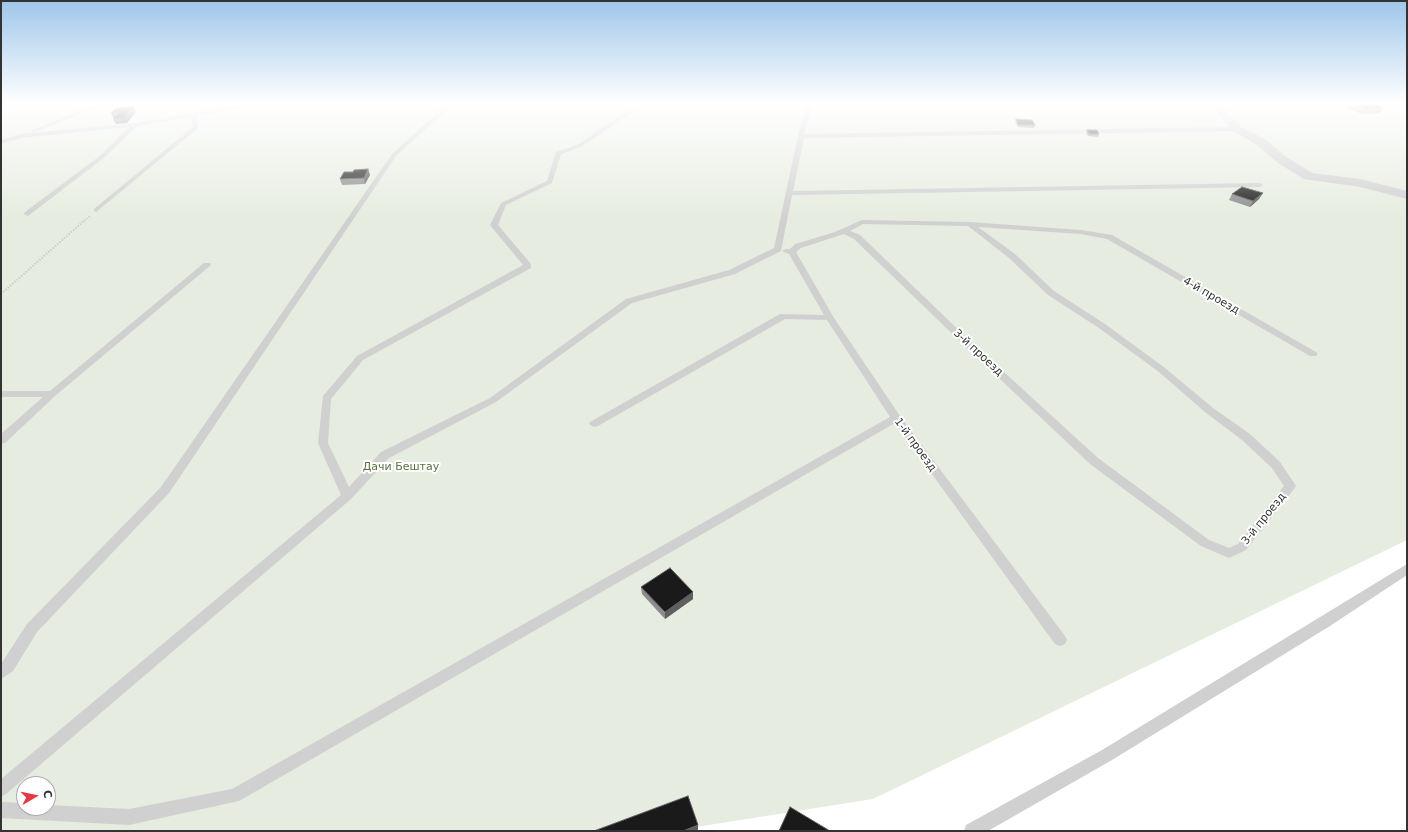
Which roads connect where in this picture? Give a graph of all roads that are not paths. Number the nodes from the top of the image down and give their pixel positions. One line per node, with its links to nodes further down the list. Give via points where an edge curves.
1 (117, 143): 11 (lane)
2 (177, 143): 10 (lane)
3 (407, 143): 27 (lane, via 394,155 165,490 32,628 8,667)
4 (583, 143): 24 (lane, via 558,153 550,182 502,204 494,225 528,266 360,358 326,398 322,443)
5 (800, 143): 8 (lane)
6 (1262, 143): 9 (street, via 1282,160 1310,176 1360,183)
7 (1260, 186): 8 (lane)
8 (789, 193): 14 (lane)
9 (1407, 195)
10 (96, 210)
11 (28, 214)
12 (969, 224): 13 (lane, 4-й проезд, via 862,222); 13 (lane, 3-й проезд, via 1012,256 1051,293 1162,370 1246,437 1276,465 1290,486 1242,547 1230,553 1205,543 1094,461 857,237); 18 (lane, 4-й проезд, via 1081,232 1109,237)
13 (844, 231): 15 (lane, 4-й проезд, via 798,246)
14 (778, 249): 15 (lane); 24 (lane, via 732,272 630,301 493,400 385,455)
15 (792, 252): 17 (lane, 1-й проезд)
16 (207, 265): 20 (lane)
17 (830, 318): 21 (lane, 1-й проезд); 22 (lane, via 783,316)
18 (1313, 354)
19 (1, 394): 20 (lane)
20 (52, 394): 23 (lane)
21 (896, 418): 26 (lane, 1-й проезд); 29 (lane, via 234,796 129,817)
22 (594, 424)
23 (1, 440)
24 (347, 496): 28 (lane)
25 (1407, 570): 30 (lane, via 1107,755)
26 (1060, 640)
27 (1, 673)
28 (1, 789)
29 (1, 810)
30 (972, 831)

